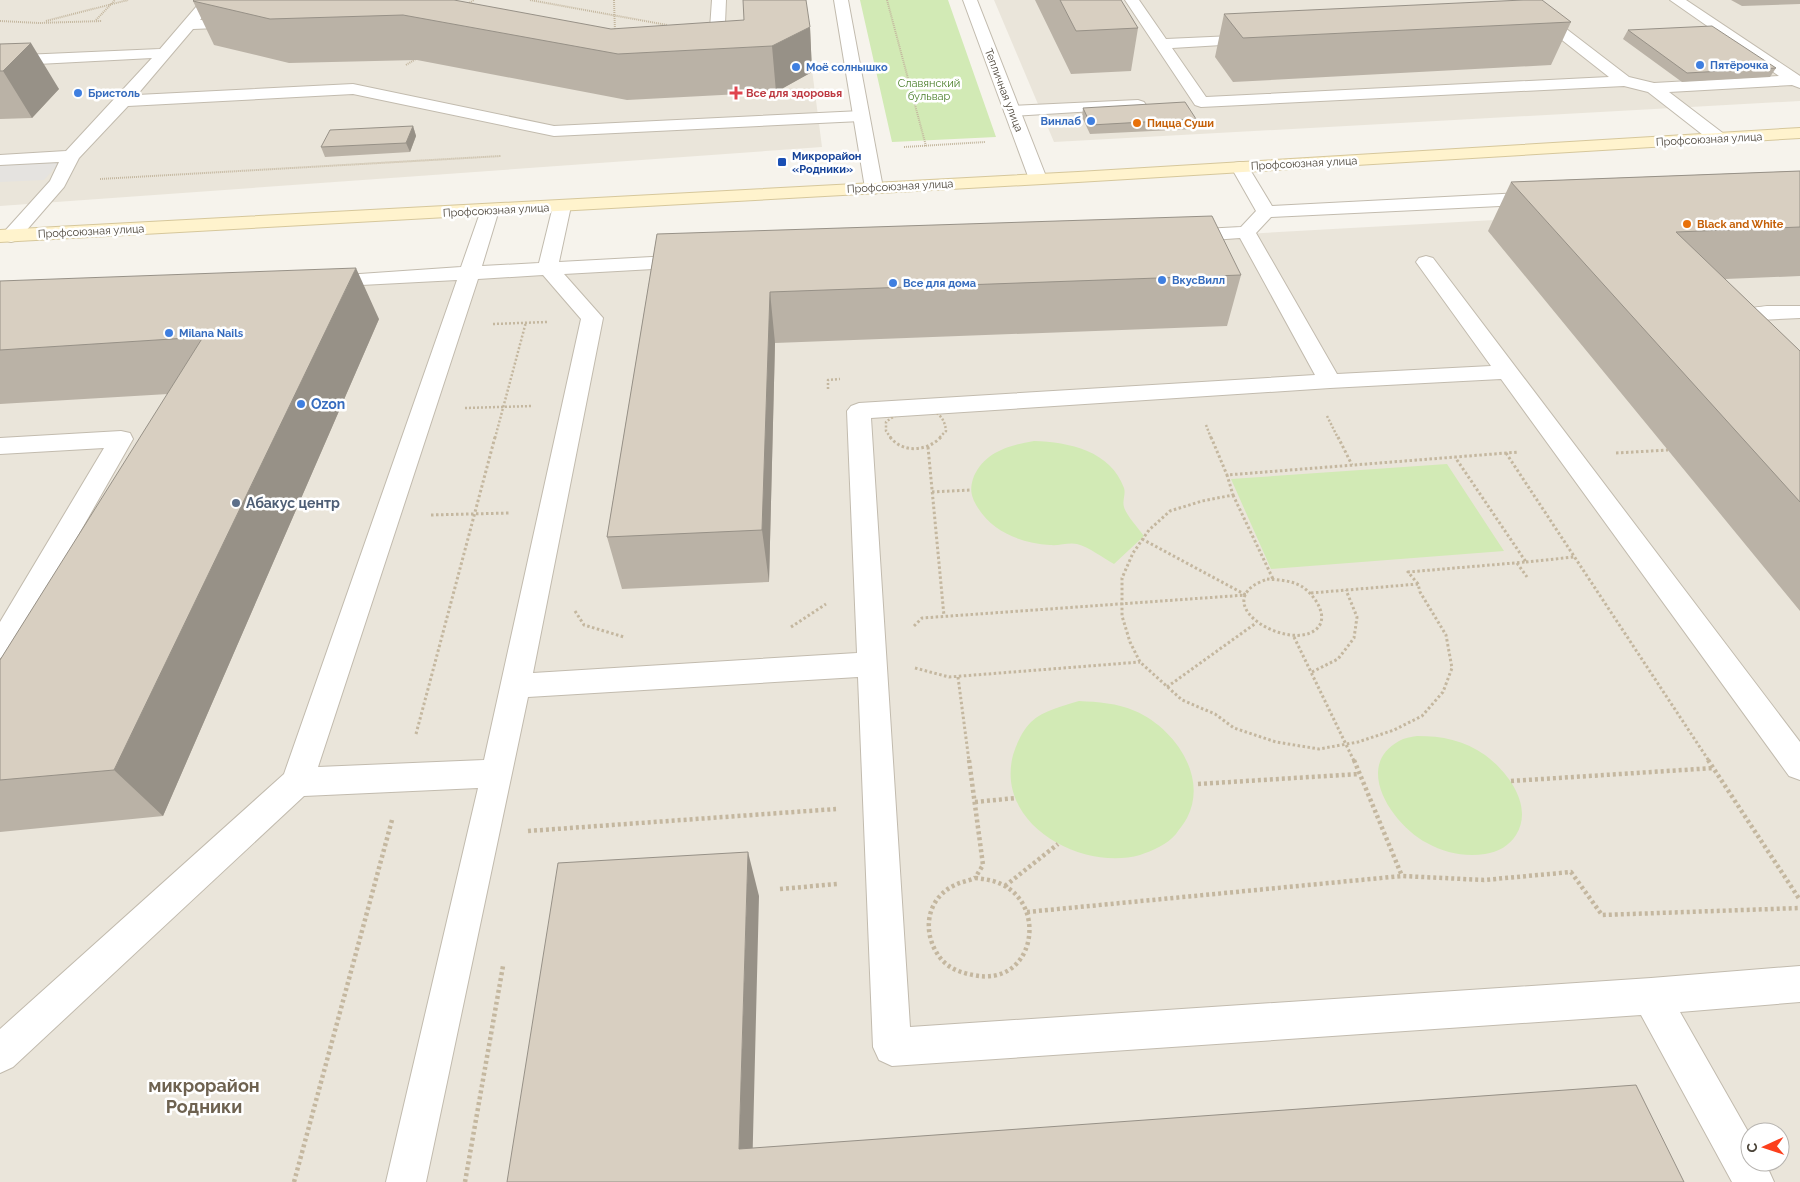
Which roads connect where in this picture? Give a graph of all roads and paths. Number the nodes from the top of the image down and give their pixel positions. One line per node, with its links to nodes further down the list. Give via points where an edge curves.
1 (115, 0): 13 (path)
2 (128, 0): 13 (path)
3 (210, 0): 20 (street)
4 (474, 0): 14 (path)
5 (530, 0): 16 (path)
6 (614, 0): 16 (path)
7 (719, 0): 23 (street)
8 (841, 0): 40 (street)
9 (886, 0): 43 (path)
10 (970, 0): 39 (street, Тепличная улица)
11 (1132, 0): 26 (street)
12 (1677, 0): 32 (street)
13 (111, 4): 17 (path); 22 (path)
14 (461, 8)
15 (1535, 12): 19 (street)
16 (615, 16): 23 (path); 25 (path)
17 (96, 20)
18 (258, 22): 20 (street)
19 (1550, 24): 21 (street); 31 (street)
20 (188, 25): 28 (street)
21 (1511, 26)
22 (23, 28)
23 (717, 35): 27 (street, via 716,47)
24 (1272, 38): 26 (street)
25 (615, 40)
26 (1162, 44): 36 (street)
27 (689, 49)
28 (165, 52): 30 (street); 35 (street)
29 (423, 52): 34 (path, via 418,60)
30 (0, 61)
31 (1624, 81): 33 (street); 36 (street)
32 (1798, 82): 33 (street)
33 (1654, 88): 42 (street)
34 (353, 89): 35 (street); 40 (street, via 554,131)
35 (123, 101): 44 (street)
36 (1201, 102): 37 (street)
37 (1183, 103)
38 (1154, 104): 39 (street)
39 (1012, 111): 48 (street, Тепличная улица)
40 (861, 116): 50 (street)
41 (1800, 133): 42 (main road, Профсоюзная улица)
42 (1718, 138): 47 (main road, Профсоюзная улица)
43 (926, 146)
44 (71, 156): 46 (street); 49 (street)
45 (506, 156): 49 (path)
46 (0, 160)
47 (1240, 167): 48 (main road, Профсоюзная улица); 54 (street)
48 (1038, 179): 50 (main road, Профсоюзная улица)
49 (58, 183): 56 (street)
50 (874, 188): 52 (main road, Профсоюзная улица)
51 (1563, 196): 54 (street)
52 (562, 206): 53 (main road, Профсоюзная улица); 60 (street)
53 (490, 210): 56 (main road, Профсоюзная улица); 61 (street)
54 (1266, 212): 55 (street)
55 (1246, 232): 57 (street); 69 (street)
56 (6, 236)
57 (1164, 237)
58 (708, 260): 60 (street)
59 (1426, 262): 68 (street)
60 (548, 268): 61 (street); 64 (street, via 592,318)
61 (470, 272): 62 (street); 66 (street)
62 (304, 282)
63 (1800, 312): 67 (street, via 1743,317 1738,321 1738,327)
64 (591, 321): 65 (path); 71 (street)
65 (526, 322): 66 (path); 70 (path)
66 (452, 326): 72 (street)
67 (1752, 344)
68 (1507, 372): 69 (street); 76 (street)
69 (1330, 381): 79 (path, via 1326,414); 105 (street, via 859,411)
70 (504, 406): 71 (path); 72 (path); 85 (path)
71 (573, 406): 84 (street)
72 (424, 409): 86 (street)
73 (1206, 425): 80 (path)
74 (0, 446): 102 (street, via 121,439)
75 (928, 447): 82 (path)
76 (1563, 448): 77 (path); 111 (street)
77 (1506, 453): 78 (path); 88 (path)
78 (1455, 457): 79 (path); 89 (path)
79 (1352, 465): 80 (path)
80 (1227, 475): 83 (path)
81 (970, 490): 82 (path)
82 (932, 492): 98 (path)
83 (1234, 495): 87 (path, via 1170,511); 92 (path)
84 (551, 512): 85 (path); 108 (street)
85 (475, 514): 86 (path); 115 (path, via 416,734)
86 (388, 517): 117 (street)
87 (1142, 539): 96 (path); 97 (path, via 1122,578)
88 (1574, 557): 89 (path); 112 (path)
89 (1526, 562): 90 (path)
90 (1517, 563): 91 (path); 93 (path, via 1408,572)
91 (1527, 577)
92 (1273, 580): 95 (path, via 1291,581); 96 (path, via 1257,582)
93 (1418, 584): 94 (path); 110 (path, via 1446,635 1452,668 1443,692 1422,716 1394,730)
94 (1346, 590): 95 (path); 106 (path, via 1357,617 1354,638 1338,659)
95 (1311, 593): 101 (path, via 1319,602 1322,621 1306,635)
96 (1246, 595): 97 (path); 99 (path, via 1245,604)
97 (1122, 604): 98 (path); 104 (path, via 1130,642)
98 (944, 616): 100 (path, via 922,618)
99 (1256, 623): 101 (path, via 1280,636); 109 (path)
100 (908, 632)
101 (1294, 637): 106 (path)
102 (0, 648)
103 (908, 662): 107 (path, via 915,668)
104 (1140, 662): 107 (path); 109 (path)
105 (872, 664): 108 (street); 136 (street, via 892,1047)
106 (1312, 672): 110 (path)
107 (958, 677): 120 (path)
108 (515, 686): 113 (street)
109 (1167, 687): 110 (path, via 1182,700 1215,714 1234,728 1276,742 1318,749)
110 (1347, 744): 114 (path)
111 (1800, 766)
112 (1714, 768): 116 (path); 131 (path)
113 (497, 773): 115 (street); 139 (street)
114 (1359, 774): 118 (path); 126 (path)
115 (400, 777): 117 (street); 138 (path, via 398,798)
116 (1511, 781)
117 (297, 782): 137 (street)
118 (1198, 784)
119 (1016, 798): 120 (path)
120 (975, 802): 127 (path, via 983,864)
121 (843, 808): 123 (path)
122 (529, 821): 123 (path)
123 (527, 831): 124 (path)
124 (525, 841)
125 (1058, 844): 129 (path)
126 (1402, 876): 132 (path, via 1484,880 1571,872 1602,915); 133 (path)
127 (975, 878): 129 (path); 133 (path, via 946,888 935,899 929,912 931,944 939,958 952,970 970,976 989,977 1005,972 1020,961 1028,946)
128 (846, 884): 130 (path)
129 (1005, 886): 133 (path, via 1018,897)
130 (780, 889)
131 (1800, 900)
132 (1800, 908)
133 (1027, 912)
134 (505, 958): 140 (path)
135 (1800, 984): 136 (street)
136 (1651, 996): 141 (street)
137 (0, 1054)
138 (294, 1182)
139 (406, 1182)
140 (465, 1182)
141 (1754, 1182)

